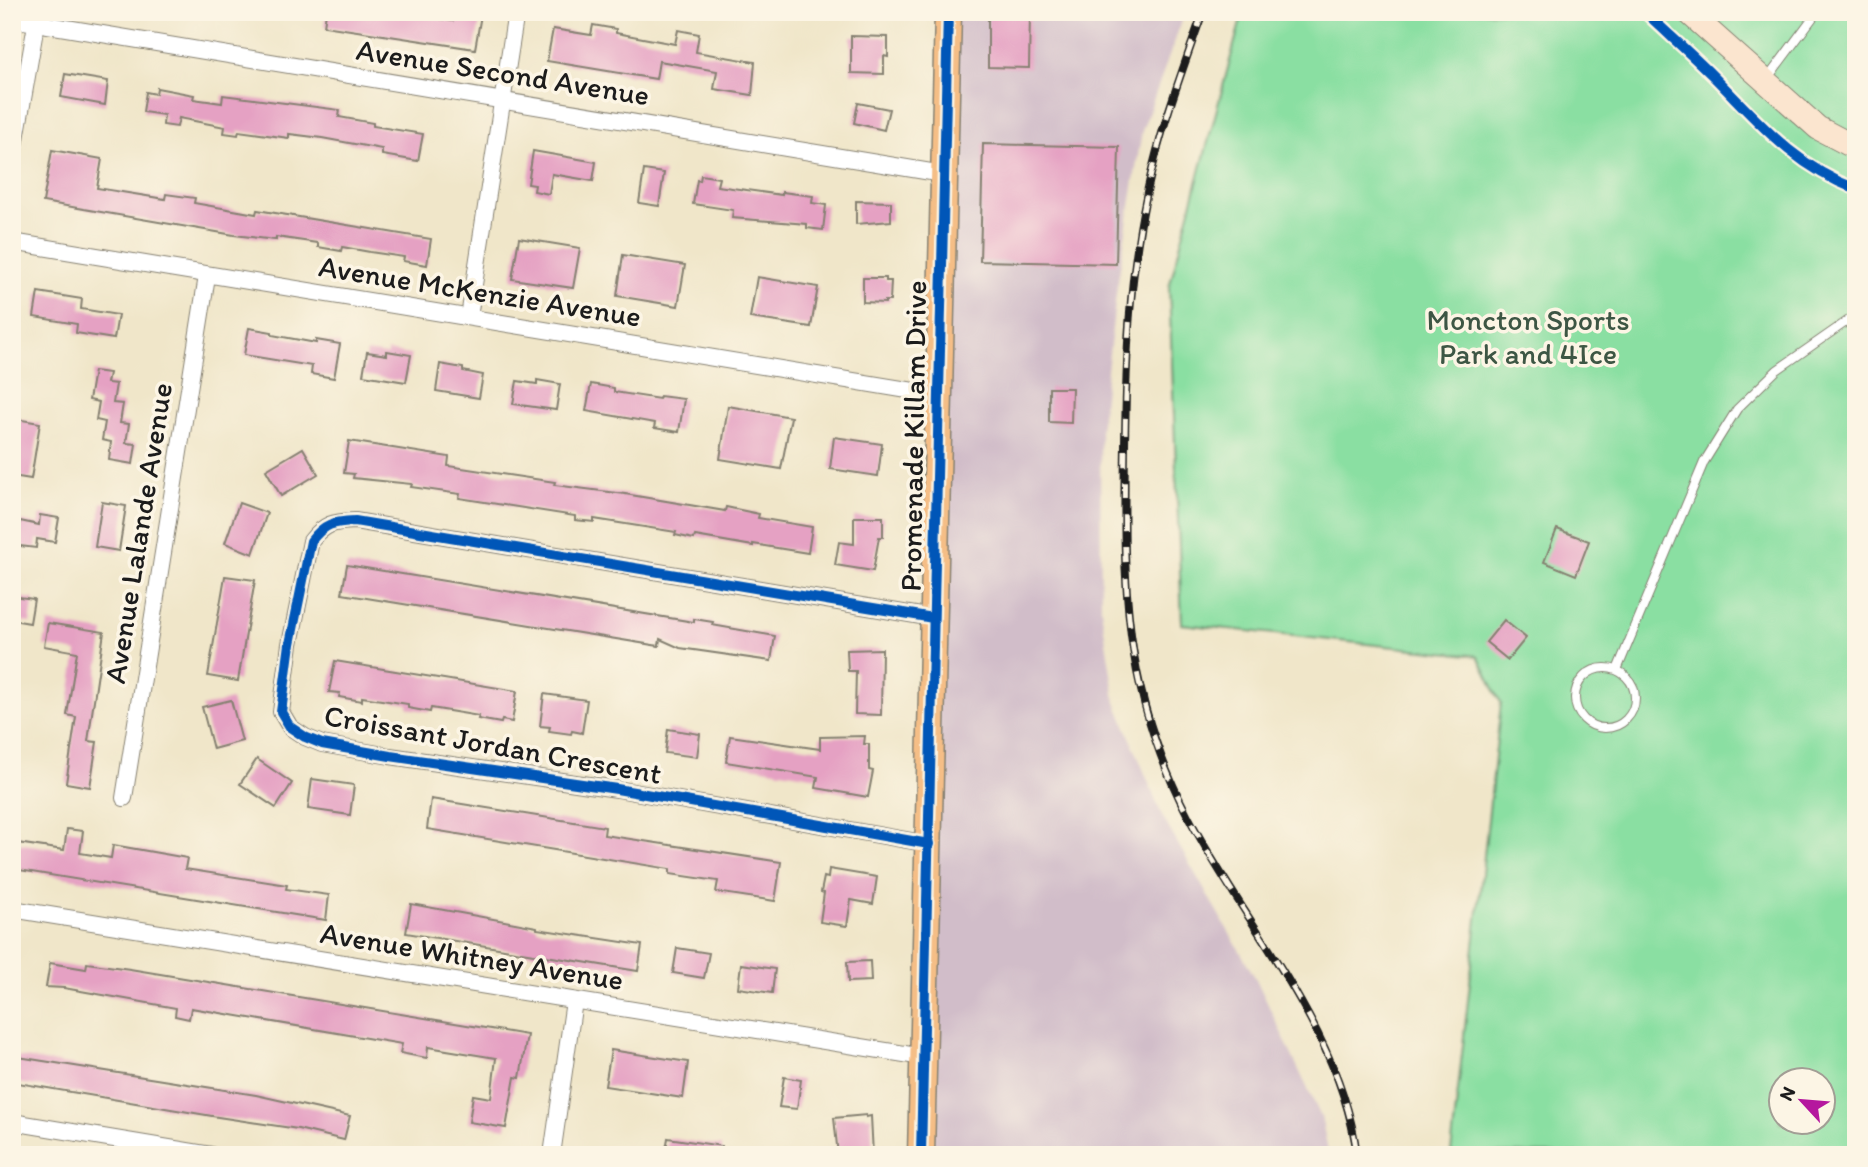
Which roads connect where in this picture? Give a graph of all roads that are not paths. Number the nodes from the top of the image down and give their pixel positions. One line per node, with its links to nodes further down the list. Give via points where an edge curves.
1 (516, 12): 8 (street)
2 (948, 12): 11 (main road, Promenade Killam Drive)
3 (1688, 12): 7 (street)
4 (1817, 12): 7 (lane)
5 (37, 17): 6 (street, Avenue Second Avenue); 8 (street, Avenue Second Avenue); 10 (street)
6 (12, 19)
7 (1765, 82): 9 (street, via 1818,128)
8 (502, 101): 11 (street, Avenue Second Avenue); 15 (street)
9 (1856, 148)
10 (12, 162)
11 (943, 174): 16 (main road, Promenade Killam Drive)
12 (12, 242): 13 (street, Avenue McKenzie Avenue)
13 (207, 276): 15 (street, Avenue McKenzie Avenue); 19 (street, Avenue Lalande Avenue)
14 (1856, 316): 18 (lane, via 1777,370 1737,409 1704,462)
15 (469, 317): 16 (street, Avenue McKenzie Avenue)
16 (938, 395): 17 (main road, Promenade Killam Drive)
17 (933, 618): 20 (main road, Promenade Killam Drive); 20 (street, Croissant Jordan Crescent, via 355,521 337,522 322,528 311,541 281,712 290,727 322,744 617,789)
18 (1617, 670): 18 (lane, via 1591,671 1576,691 1578,711 1592,725 1611,728 1632,711 1633,685)
19 (124, 798)
20 (929, 844): 23 (main road, Promenade Killam Drive)
21 (12, 909): 22 (street, Avenue Whitney Avenue)
22 (574, 1001): 23 (street, Avenue Whitney Avenue); 26 (street)
23 (923, 1058): 27 (main road, Promenade Killam Drive)
24 (12, 1122): 25 (street)
25 (211, 1155)
26 (552, 1155)
27 (921, 1155)

